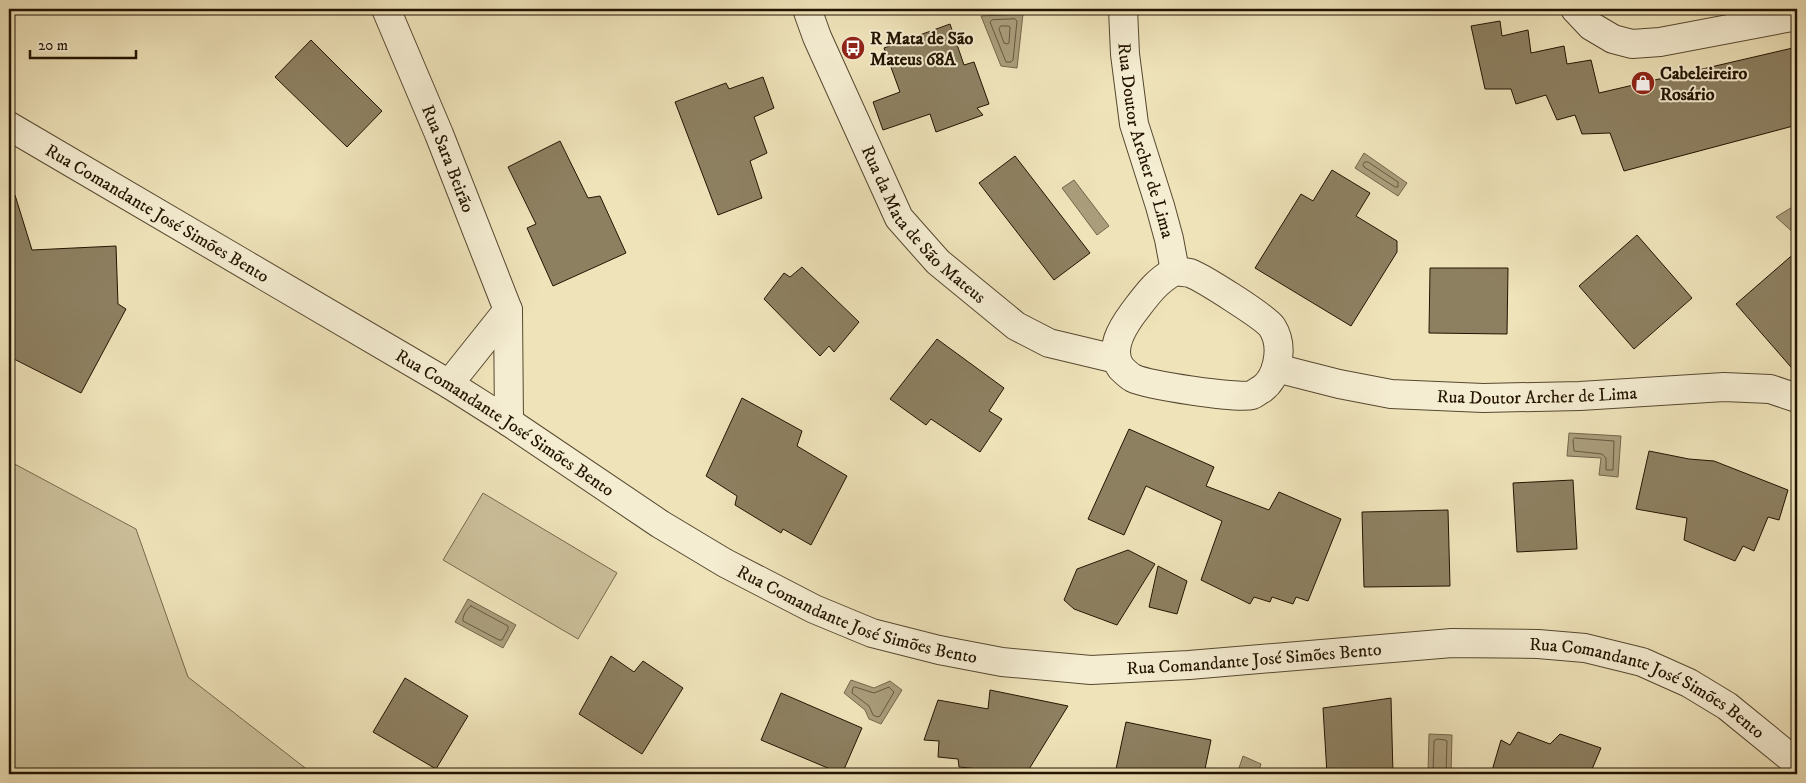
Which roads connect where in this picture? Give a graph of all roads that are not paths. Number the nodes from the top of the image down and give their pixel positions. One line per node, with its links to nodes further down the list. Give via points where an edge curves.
1 (386, 9): 8 (street, Rua Sara Beirão)
2 (807, 9): 9 (street, Rua da Mata de São Mateus, via 899,218 938,262 1016,326 1049,344)
3 (1124, 9): 7 (street, Rua Doutor Archer de Lima, via 1125,54 1134,124 1162,214)
4 (1575, 9): 5 (street, via 1591,26 1613,39 1632,44 1695,36)
5 (1779, 15)
6 (9, 126): 11 (street, Rua Comandante José Simões Bento)
7 (1175, 271): 9 (street, via 1153,286 1126,322 1116,347); 10 (street, via 1189,273 1205,281 1272,326 1279,347)
8 (508, 310): 11 (street); 13 (street, Rua Sara Beirão)
9 (1116, 359): 10 (street, via 1133,378 1179,389 1232,396 1252,395 1265,387)
10 (1276, 368): 12 (street, Rua Doutor Archer de Lima, via 1392,394 1483,398 1580,396 1724,387 1770,389)
11 (449, 384): 13 (street, Rua Comandante José Simões Bento)
12 (1797, 398)
13 (509, 422): 14 (street, Rua Comandante José Simões Bento, via 660,524 725,563 814,609 872,633 1002,662 1091,670 1208,664 1452,643 1584,648 1642,662 1689,683 1727,706)
14 (1797, 763)

